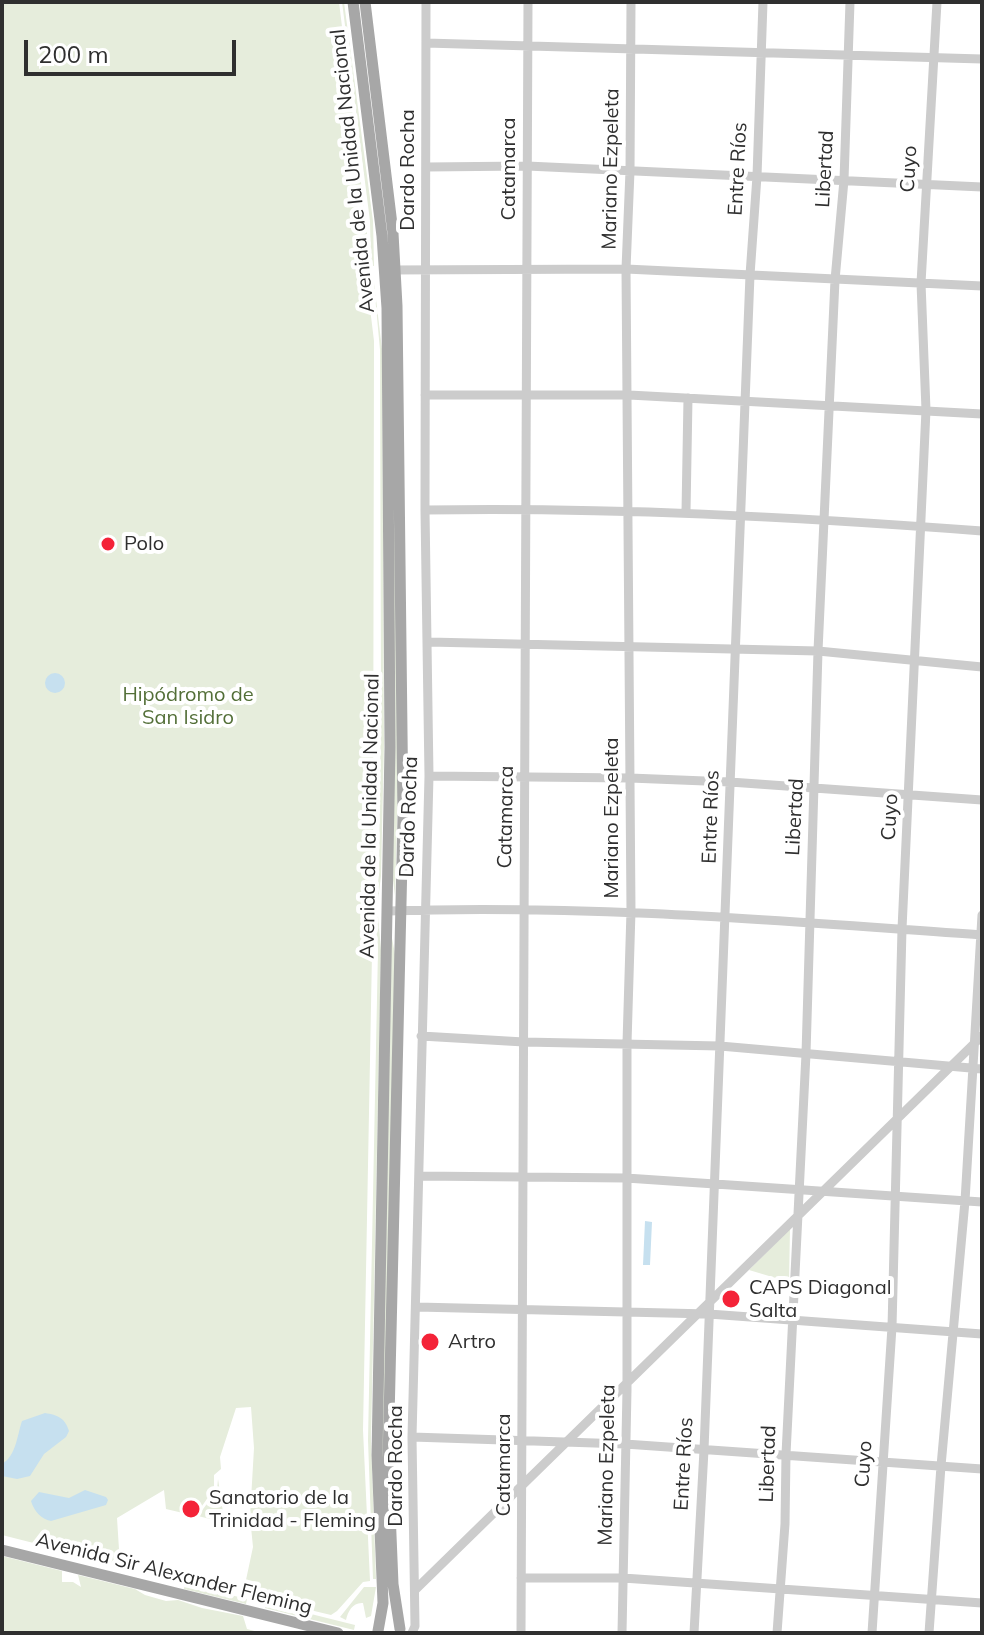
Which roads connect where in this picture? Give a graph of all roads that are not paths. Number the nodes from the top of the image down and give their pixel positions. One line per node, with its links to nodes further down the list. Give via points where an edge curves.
1 (353, 2): 24 (main road, Avenida de la Unidad Nacional)
2 (365, 2): 24 (main road, Avenida de la Unidad Nacional)
3 (426, 2): 9 (street, Dardo Rocha)
4 (528, 2): 10 (street, Catamarca)
5 (631, 2): 11 (street, Mariano Ezpeleta)
6 (763, 2): 12 (street, Entre Ríos)
7 (850, 2): 13 (street, Libertad)
8 (937, 2): 14 (street, Cuyo)
9 (426, 43): 10 (street); 17 (street, Dardo Rocha)
10 (528, 45): 11 (street); 16 (street, Catamarca)
11 (631, 48): 12 (street); 18 (street, Mariano Ezpeleta)
12 (760, 51): 13 (street); 19 (street, Entre Ríos)
13 (847, 53): 14 (street); 20 (street, Libertad)
14 (934, 56): 15 (street); 21 (street, Cuyo)
15 (982, 59)
16 (527, 166): 17 (street); 18 (street); 25 (street, Catamarca)
17 (427, 167): 26 (street, Dardo Rocha)
18 (630, 171): 19 (street); 23 (street, Mariano Ezpeleta)
19 (757, 176): 20 (street); 27 (street, Entre Ríos)
20 (844, 180): 21 (street); 28 (street, Libertad)
21 (927, 184): 22 (street); 29 (street, Cuyo)
22 (982, 187)
23 (626, 269): 25 (street); 27 (street); 32 (street, Mariano Ezpeleta)
24 (391, 270): 26 (street); 63 (main road, Avenida de la Unidad Nacional, via 403,817); 64 (main road, Avenida de la Unidad Nacional)
25 (526, 270): 26 (street); 33 (street, Catamarca)
26 (425, 272): 31 (street, Dardo Rocha)
27 (750, 275): 28 (street); 35 (street, Entre Ríos)
28 (835, 280): 29 (street); 36 (street, Libertad)
29 (921, 283): 30 (street); 37 (street, Cuyo)
30 (982, 286)
31 (425, 395): 33 (street); 40 (street, Dardo Rocha)
32 (629, 395): 33 (street); 34 (street); 41 (street, Mariano Ezpeleta)
33 (526, 396): 39 (street, Catamarca)
34 (688, 398): 35 (street); 42 (street)
35 (746, 402): 36 (street); 43 (street, Entre Ríos)
36 (831, 405): 37 (street); 44 (street, Libertad)
37 (926, 410): 38 (street); 45 (street, Cuyo)
38 (982, 414)
39 (526, 508): 40 (street); 41 (street); 48 (street, Catamarca)
40 (425, 510): 47 (street, Dardo Rocha)
41 (629, 510): 42 (street); 49 (street, Mariano Ezpeleta)
42 (686, 512): 43 (street)
43 (742, 514): 44 (street); 50 (street, Entre Ríos)
44 (825, 520): 45 (street); 51 (street, Libertad)
45 (921, 526): 46 (street); 52 (street, Cuyo)
46 (982, 531)
47 (429, 642): 48 (street); 54 (street, Dardo Rocha)
48 (526, 645): 49 (street); 55 (street, Catamarca)
49 (630, 645): 50 (street); 56 (street, Mariano Ezpeleta)
50 (735, 648): 51 (street); 57 (street, Entre Ríos)
51 (818, 651): 52 (street); 58 (street, Libertad)
52 (915, 660): 53 (street); 59 (street, Cuyo)
53 (982, 667)
54 (429, 776): 55 (street); 62 (street, Dardo Rocha)
55 (525, 778): 56 (street); 61 (street, Catamarca)
56 (630, 778): 57 (street); 65 (street, Mariano Ezpeleta)
57 (730, 782): 58 (street); 67 (street, Entre Ríos)
58 (814, 788): 59 (street); 68 (street, Libertad)
59 (909, 795): 60 (street); 69 (street, Cuyo)
60 (982, 800)
61 (523, 908): 62 (street); 65 (street); 73 (street, Catamarca)
62 (424, 909): 63 (street); 71 (street, Dardo Rocha)
63 (400, 910): 64 (street); 123 (main road, Avenida de la Unidad Nacional, via 388,1462 393,1584)
64 (387, 911): 122 (main road, Avenida de la Unidad Nacional, via 377,1455 383,1603)
65 (631, 911): 67 (street); 74 (street, Mariano Ezpeleta)
66 (982, 915): 70 (street)
67 (725, 917): 68 (street); 76 (street, Entre Ríos)
68 (808, 923): 69 (street); 77 (street, Libertad)
69 (902, 929): 70 (street); 78 (street, Cuyo)
70 (981, 934): 75 (street)
71 (421, 1036): 73 (street); 82 (street, Dardo Rocha)
72 (982, 1036): 75 (street)
73 (524, 1042): 74 (street); 83 (street, Catamarca)
74 (627, 1043): 76 (street); 84 (street, Mariano Ezpeleta)
75 (974, 1044): 79 (street); 80 (street)
76 (720, 1046): 77 (street); 85 (street, Entre Ríos)
77 (806, 1054): 78 (street); 86 (street, Libertad)
78 (898, 1061): 79 (street); 81 (street, Cuyo)
79 (950, 1066): 80 (street); 81 (street)
80 (977, 1069): 89 (street)
81 (898, 1119): 87 (street); 88 (street, Cuyo)
82 (419, 1176): 83 (street); 93 (street, Dardo Rocha)
83 (523, 1176): 84 (street); 94 (street, Catamarca)
84 (626, 1178): 85 (street); 95 (street, Mariano Ezpeleta)
85 (715, 1183): 86 (street); 92 (street, Entre Ríos)
86 (799, 1189): 87 (street); 91 (street, Libertad)
87 (824, 1190): 88 (street); 91 (street)
88 (896, 1196): 89 (street); 99 (street, Cuyo)
89 (965, 1201): 90 (street); 100 (street)
90 (982, 1202)
91 (798, 1216): 92 (street); 98 (street, Libertad)
92 (710, 1302): 96 (street); 97 (street, Entre Ríos)
93 (417, 1307): 94 (street); 103 (street, Dardo Rocha)
94 (523, 1310): 95 (street); 104 (street, Catamarca)
95 (627, 1312): 96 (street); 102 (street, Mariano Ezpeleta)
96 (698, 1314): 97 (street); 102 (street)
97 (709, 1314): 98 (street); 107 (street, Entre Ríos)
98 (793, 1321): 99 (street); 108 (street, Libertad)
99 (892, 1327): 100 (street); 109 (street, Cuyo)
100 (955, 1332): 101 (street); 110 (street)
101 (982, 1334)
102 (627, 1383): 105 (street); 106 (street, Mariano Ezpeleta)
103 (412, 1437): 104 (street); 118 (street, Dardo Rocha)
104 (522, 1442): 105 (street); 112 (street, Catamarca)
105 (565, 1444): 106 (street); 112 (street)
106 (625, 1444): 107 (street); 115 (street, Mariano Ezpeleta)
107 (704, 1450): 108 (street); 116 (street, Entre Ríos)
108 (786, 1454): 109 (street); 117 (street, Libertad)
109 (882, 1462): 110 (street); 119 (street, Cuyo)
110 (941, 1466): 111 (street); 120 (street)
111 (982, 1469)
112 (522, 1485): 114 (street, Catamarca); 118 (street)
113 (2, 1550): 124 (main road, Avenida Sir Alexander Fleming, via 162,1596 174,1594)
114 (521, 1578): 115 (street); 125 (street, Catamarca)
115 (623, 1578): 116 (street); 126 (street, Mariano Ezpeleta)
116 (695, 1583): 117 (street); 127 (street, Entre Ríos)
117 (780, 1588): 119 (street); 128 (street, Libertad)
118 (415, 1590): 123 (street, Dardo Rocha, via 415,1626)
119 (875, 1594): 120 (street); 129 (street, Cuyo)
120 (931, 1599): 121 (street); 130 (street)
121 (982, 1603)
122 (377, 1632): 123 (main road, via 387,1627)
123 (405, 1632)
124 (338, 1633)
125 (521, 1633)
126 (622, 1633)
127 (694, 1633)
128 (777, 1633)
129 (872, 1633)
130 (929, 1633)

